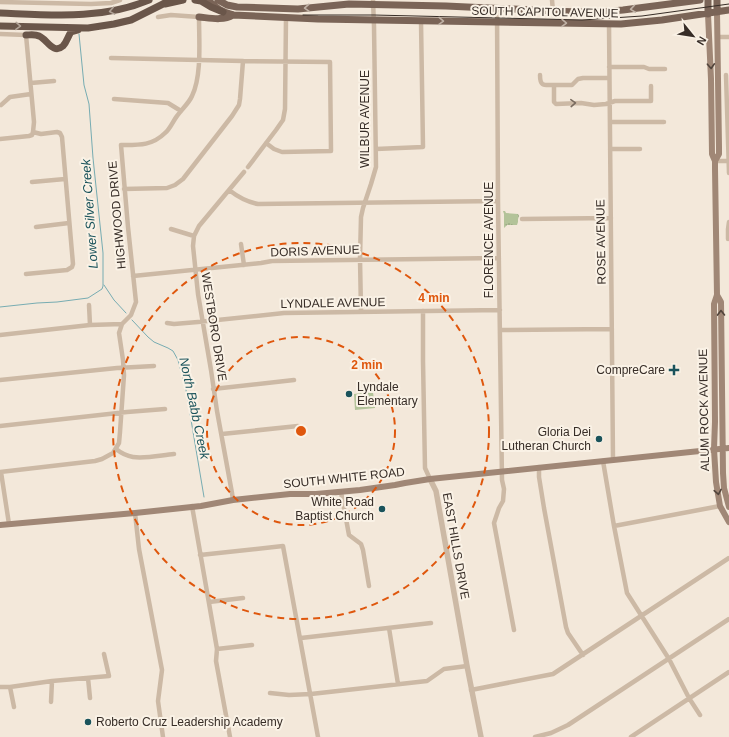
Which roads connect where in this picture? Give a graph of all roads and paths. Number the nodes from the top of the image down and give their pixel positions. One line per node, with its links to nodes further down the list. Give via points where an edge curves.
1 (120, 0): 11 (street, via 90,4)
2 (149, 0): 20 (highway, one-way to 20, via 125,8 86,15)
3 (183, 0): 13 (highway)
4 (195, 0): 18 (highway)
5 (208, 0): 18 (main road, SOUTH CAPITOL AVENUE)
6 (218, 0): 14 (main road, SOUTH CAPITOL AVENUE, one-way to 6, via 321,4 298,9 237,7)
7 (552, 0): 17 (street)
8 (700, 0): 17 (main road, SOUTH CAPITOL AVENUE, one-way to 17, via 601,12)
9 (708, 0): 21 (main road, ALUM ROCK AVENUE)
10 (717, 0): 19 (main road, ALUM ROCK AVENUE)
11 (43, 1): 12 (street)
12 (0, 2)
13 (166, 2): 32 (highway, via 131,20)
14 (373, 2): 15 (main road, SOUTH CAPITOL AVENUE); 26 (street, WILBUR AVENUE)
15 (497, 8): 17 (main road, SOUTH CAPITOL AVENUE); 28 (street, FLORENCE AVENUE)
16 (729, 10): 19 (main road, SOUTH CAPITOL AVENUE)
17 (553, 11)
18 (223, 12): 22 (main road, SOUTH CAPITOL AVENUE)
19 (717, 12): 21 (main road, SOUTH CAPITOL AVENUE); 35 (main road, ALUM ROCK AVENUE)
20 (0, 13)
21 (708, 14): 29 (main road, SOUTH CAPITOL AVENUE); 52 (main road, ALUM ROCK AVENUE, one-way to 52)
22 (232, 15): 24 (main road, via 222,18); 25 (main road, SOUTH CAPITOL AVENUE)
23 (158, 17): 24 (street)
24 (199, 17): 39 (street, HIGHWOOD DRIVE)
25 (286, 17): 26 (main road, SOUTH CAPITOL AVENUE); 41 (street)
26 (374, 20): 27 (main road, SOUTH CAPITOL AVENUE); 64 (street, WILBUR AVENUE)
27 (421, 21): 28 (main road, SOUTH CAPITOL AVENUE, one-way to 28); 64 (street, via 423,147)
28 (497, 22): 29 (main road, SOUTH CAPITOL AVENUE, one-way to 29); 76 (street, FLORENCE AVENUE)
29 (609, 24): 42 (street, ROSE AVENUE)
30 (0, 26): 31 (highway, one-way to 31)
31 (37, 27): 32 (highway); 37 (highway, via 61,31 65,34)
32 (88, 28): 37 (highway, via 71,32)
33 (0, 34): 34 (street)
34 (26, 35): 37 (highway, via 38,35 54,48 62,47); 48 (street)
35 (718, 37): 36 (street); 60 (main road, ALUM ROCK AVENUE)
36 (729, 37)
37 (66, 43)
38 (111, 58): 39 (street)
39 (199, 60): 40 (street); 57 (street, HIGHWOOD DRIVE, via 197,84 192,98)
40 (243, 61): 41 (street); 74 (street, via 239,105 183,179 167,188)
41 (286, 61): 63 (street, via 283,120); 63 (street, via 330,62 331,151 282,152)
42 (609, 67): 43 (street); 46 (street, ROSE AVENUE)
43 (665, 69)
44 (540, 75): 49 (street, via 542,84)
45 (726, 75): 54 (street)
46 (609, 78): 49 (street, via 583,78 572,84); 55 (street, ROSE AVENUE)
47 (54, 81): 48 (street)
48 (30, 83): 51 (street)
49 (554, 85): 55 (street, one-way to 55, via 556,104)
50 (651, 86): 55 (street, via 651,102)
51 (31, 94): 56 (street, via 10,97); 61 (street)
52 (711, 94): 60 (main road, via 715,99 715,118); 67 (main road, ALUM ROCK AVENUE, via 712,154)
53 (114, 99): 57 (street, via 168,103)
54 (728, 102): 68 (street)
55 (610, 103): 58 (street, ROSE AVENUE)
56 (1, 105)
57 (181, 111): 74 (street, HIGHWOOD DRIVE, via 166,133 154,142 122,145)
58 (610, 122): 59 (street); 65 (street, ROSE AVENUE)
59 (664, 122)
60 (719, 122): 67 (main road, ALUM ROCK AVENUE, via 719,154)
61 (33, 132): 62 (street, via 29,136); 72 (street, via 60,133)
62 (0, 139)
63 (266, 143): 69 (street)
64 (376, 149): 77 (street, WILBUR AVENUE, via 376,167)
65 (610, 149): 66 (street); 78 (street, ROSE AVENUE)
66 (640, 149)
67 (715, 161): 68 (street); 93 (main road, ALUM ROCK AVENUE)
68 (729, 161): 71 (street)
69 (248, 167)
70 (244, 172): 75 (street)
71 (729, 173)
72 (65, 178): 73 (street); 81 (street)
73 (32, 182)
74 (124, 189): 92 (street, HIGHWOOD DRIVE)
75 (229, 190): 77 (street, via 242,199 258,204); 84 (street)
76 (498, 201): 77 (street); 87 (street, FLORENCE AVENUE)
77 (365, 203): 88 (street, WILBUR AVENUE, via 361,217)
78 (611, 218): 79 (street); 103 (street, ROSE AVENUE)
79 (522, 219)
80 (729, 222): 85 (street)
81 (69, 223): 82 (street); 91 (street, via 72,267 66,270)
82 (36, 227)
83 (172, 229): 84 (street)
84 (194, 236): 90 (street, WESTBORO DRIVE)
85 (728, 239)
86 (241, 244): 89 (street)
87 (499, 258): 88 (street, DORIS AVENUE); 95 (street, FLORENCE AVENUE)
88 (360, 259): 89 (street, DORIS AVENUE, via 272,261); 97 (street, WILBUR AVENUE)
89 (244, 265): 90 (street, DORIS AVENUE)
90 (195, 270): 92 (street, DORIS AVENUE); 98 (street, WESTBORO DRIVE)
91 (26, 274)
92 (133, 276): 100 (street, HIGHWOOD DRIVE, via 136,302 131,315)
93 (717, 295): 101 (main road, ALUM ROCK AVENUE, via 714,304); 105 (main road, ALUM ROCK AVENUE, one-way to 93, via 721,302)
94 (89, 305): 102 (street)
95 (500, 310): 96 (street, LYNDALE AVENUE); 104 (street, FLORENCE AVENUE)
96 (423, 311): 97 (street, LYNDALE AVENUE); 126 (street, EAST HILLS DRIVE, via 424,468)
97 (361, 312): 98 (street, LYNDALE AVENUE, via 284,313)
98 (203, 322): 99 (street, LYNDALE AVENUE); 111 (street, WESTBORO DRIVE)
99 (167, 323)
100 (122, 324): 102 (street); 108 (street, via 119,333)
101 (714, 324): 105 (main road); 119 (main road, ALUM ROCK AVENUE)
102 (90, 325): 106 (street)
103 (612, 329): 104 (street); 121 (street, ROSE AVENUE)
104 (500, 330): 124 (street, FLORENCE AVENUE)
105 (721, 331): 117 (main road, ALUM ROCK AVENUE)
106 (0, 335)
107 (154, 366): 108 (street)
108 (123, 368): 109 (street); 113 (street)
109 (0, 380)
110 (294, 380): 111 (street)
111 (213, 389): 116 (street, WESTBORO DRIVE)
112 (165, 409): 113 (street)
113 (122, 413): 114 (street); 118 (street)
114 (0, 426)
115 (298, 426): 116 (street)
116 (222, 434): 128 (street, WESTBORO DRIVE)
117 (726, 448): 119 (main road, SOUTH WHITE ROAD); 131 (main road, ALUM ROCK AVENUE, via 724,488)
118 (116, 449): 120 (street, via 133,457); 125 (street, via 102,460)
119 (714, 450): 121 (main road, SOUTH WHITE ROAD); 130 (main road, ALUM ROCK AVENUE, one-way to 130)
120 (174, 454)
121 (613, 460): 122 (main road, SOUTH WHITE ROAD)
122 (603, 461): 123 (main road, SOUTH WHITE ROAD); 136 (street)
123 (538, 467): 124 (main road, SOUTH WHITE ROAD); 151 (street, via 566,627)
124 (502, 471): 126 (main road, SOUTH WHITE ROAD); 146 (street, FLORENCE AVENUE, via 503,501 494,523)
125 (1, 472): 134 (street)
126 (430, 480): 127 (main road, SOUTH WHITE ROAD); 153 (street, EAST HILLS DRIVE, via 436,491)
127 (341, 492): 128 (main road, SOUTH WHITE ROAD); 139 (street, via 349,535 361,544)
128 (233, 500): 129 (main road, SOUTH WHITE ROAD)
129 (192, 506): 132 (main road, SOUTH WHITE ROAD); 137 (street)
130 (720, 506): 131 (main road); 133 (main road, ALUM ROCK AVENUE); 136 (street)
131 (728, 506)
132 (135, 513): 134 (main road, SOUTH WHITE ROAD); 168 (street, via 162,670 158,700)
133 (729, 522)
134 (9, 524): 135 (main road, SOUTH WHITE ROAD)
135 (0, 525)
136 (614, 526): 142 (street, via 626,592)
137 (200, 555): 141 (street); 147 (street, via 283,546)
138 (729, 558): 142 (street)
139 (369, 586)
140 (243, 598): 141 (street)
141 (209, 602): 149 (street)
142 (642, 616): 151 (street); 152 (street)
143 (729, 619): 152 (street)
144 (431, 624): 145 (street)
145 (389, 628): 147 (street); 157 (street)
146 (514, 630)
147 (301, 638): 162 (street)
148 (252, 645): 149 (street)
149 (217, 649): 169 (street, via 216,661)
150 (104, 654): 155 (street, via 109,676)
151 (583, 655): 160 (street, via 553,674)
152 (669, 659): 164 (street); 172 (street, via 568,725 551,734)
153 (467, 666): 157 (street, via 444,669 427,681); 160 (street, EAST HILLS DRIVE)
154 (729, 672): 164 (street)
155 (88, 678): 156 (street); 163 (street)
156 (52, 681): 158 (street); 165 (street)
157 (398, 684): 162 (street)
158 (10, 687): 159 (street); 166 (street)
159 (0, 688)
160 (471, 690): 171 (street, EAST HILLS DRIVE)
161 (270, 693): 162 (street)
162 (310, 694): 170 (street)
163 (90, 698)
164 (690, 698): 167 (street); 173 (street)
165 (51, 702)
166 (14, 707)
167 (700, 715)
168 (163, 737)
169 (230, 737)
170 (318, 737)
171 (479, 737)
172 (535, 737)
173 (630, 737)

